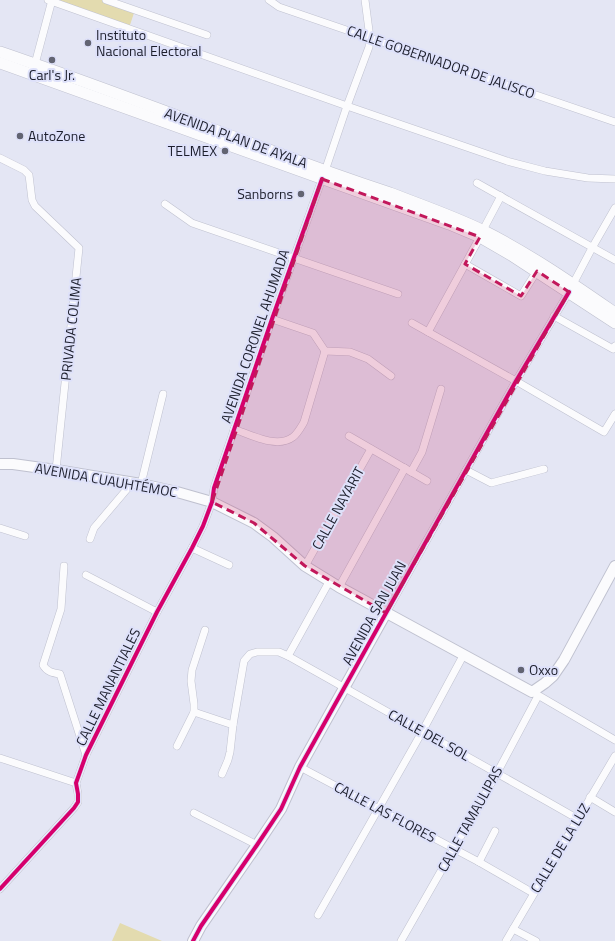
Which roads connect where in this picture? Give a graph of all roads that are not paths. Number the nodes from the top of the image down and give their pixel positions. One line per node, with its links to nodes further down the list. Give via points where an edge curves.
1 (50, 0): 9 (street); 10 (street)
2 (106, 0): 5 (street)
3 (269, 0): 6 (street, CALLE GOBERNADOR DE JALISCO, via 279,7)
4 (365, 0): 6 (street, AVENIDA CORONEL AHUMADA)
5 (207, 35)
6 (370, 38): 10 (street, AVENIDA CORONEL AHUMADA); 11 (street, CALLE GOBERNADOR DE JALISCO)
7 (0, 52): 9 (main road, AVENIDA PLAN DE AYALA)
8 (0, 63): 9 (main road, AVENIDA PLAN DE AYALA)
9 (33, 68): 13 (main road, AVENIDA PLAN DE AYALA)
10 (347, 106): 13 (street, AVENIDA CORONEL AHUMADA); 14 (street, via 507,161 588,178)
11 (615, 122)
12 (0, 158): 45 (street, PRIVADA COLIMA, via 29,175 35,206 80,248)
13 (323, 175): 19 (main road, AVENIDA PLAN DE AYALA); 21 (street, AVENIDA CORONEL AHUMADA)
14 (615, 179)
15 (477, 183): 16 (street)
16 (501, 196): 19 (street); 20 (street)
17 (165, 204): 21 (street, via 192,223)
18 (615, 208): 20 (street, AVENIDA SAN JUAN)
19 (481, 234): 23 (street); 24 (main road, AVENIDA PLAN DE AYALA); 25 (main road, AVENIDA PLAN DE AYALA, via 515,248)
20 (592, 248): 22 (street); 25 (street, AVENIDA SAN JUAN)
21 (294, 258): 26 (street); 29 (street, AVENIDA CORONEL AHUMADA)
22 (615, 260)
23 (465, 264): 24 (street, via 521,296); 32 (street)
24 (536, 271): 25 (main road, AVENIDA PLAN DE AYALA)
25 (571, 288): 27 (main road, AVENIDA PLAN DE AYALA); 28 (street, AVENIDA SAN JUAN); 31 (main road, AVENIDA PLAN DE AYALA)
26 (398, 294)
27 (615, 313)
28 (554, 316): 33 (street, via 613,349); 36 (street, AVENIDA SAN JUAN)
29 (272, 319): 34 (street, via 313,333); 40 (street, AVENIDA CORONEL AHUMADA)
30 (412, 323): 32 (street)
31 (615, 323)
32 (428, 332): 36 (street)
33 (615, 346)
34 (325, 351): 35 (street, via 350,352 368,359); 40 (street, via 304,422 292,438 272,442)
35 (391, 376)
36 (516, 381): 39 (street, via 604,432); 47 (street, AVENIDA SAN JUAN)
37 (441, 389): 46 (street, via 422,452)
38 (163, 394): 49 (street)
39 (615, 414)
40 (234, 429): 50 (street, AVENIDA CORONEL AHUMADA, via 214,488)
41 (349, 436): 42 (street)
42 (371, 449): 46 (street); 57 (street, CALLE NAYARIT)
43 (0, 464): 45 (main road, AVENIDA CUAUHTÉMOC)
44 (544, 469): 47 (street, via 492,483)
45 (56, 470): 49 (main road, AVENIDA CUAUHTÉMOC)
46 (408, 470): 48 (street); 61 (street)
47 (466, 470): 63 (street, AVENIDA SAN JUAN)
48 (427, 481)
49 (137, 483): 50 (main road, AVENIDA CUAUHTÉMOC); 53 (street, via 94,528)
50 (212, 502): 54 (street, CALLE MANANTIALES); 57 (main road, AVENIDA CUAUHTÉMOC, via 254,523)
51 (0, 528): 52 (street)
52 (25, 536)
53 (90, 539)
54 (192, 548): 55 (street); 62 (street, CALLE MANANTIALES)
55 (229, 565)
56 (64, 566): 74 (street, via 61,610 43,665 49,672 60,674)
57 (305, 566): 60 (main road, AVENIDA CUAUHTÉMOC)
58 (615, 566): 68 (main road, via 564,660 553,676)
59 (86, 575): 62 (street)
60 (329, 582): 61 (main road, AVENIDA CUAUHTÉMOC); 66 (street)
61 (339, 588): 63 (main road, AVENIDA CUAUHTÉMOC)
62 (157, 612): 74 (street, CALLE MANANTIALES)
63 (386, 613): 65 (main road, AVENIDA CUAUHTÉMOC); 67 (main road, AVENIDA SAN JUAN)
64 (205, 630): 69 (street, via 192,670)
65 (464, 654): 68 (main road, AVENIDA CUAUHTÉMOC); 71 (street)
66 (288, 656): 67 (street, CALLE DEL SOL); 70 (street, CALLE DEL SOL, via 279,652 258,652 250,654 244,661)
67 (344, 688): 71 (street, CALLE DEL SOL); 77 (main road, AVENIDA SAN JUAN)
68 (535, 694): 72 (street); 78 (street, CALLE TAMAULIPAS)
69 (194, 712): 70 (street); 73 (street)
70 (233, 725): 79 (street, via 229,756)
71 (422, 732): 78 (street, CALLE DEL SOL); 82 (street)
72 (615, 740)
73 (177, 746)
74 (86, 755): 80 (street, CALLE MANANTIALES)
75 (615, 756): 81 (street, CALLE DE LA LUZ)
76 (0, 758): 80 (street)
77 (300, 767): 82 (street, CALLE LAS FLORES); 87 (main road, AVENIDA SAN JUAN, via 281,809)
78 (497, 773): 85 (street, CALLE DEL SOL); 88 (street, CALLE TAMAULIPAS)
79 (222, 774)
80 (76, 783): 90 (street, CALLE MANANTIALES, via 78,802 74,808)
81 (590, 797): 83 (street); 85 (street, CALLE DE LA LUZ)
82 (378, 809): 88 (street, CALLE LAS FLORES); 92 (street)
83 (615, 812)
84 (194, 814): 87 (street)
85 (578, 819): 91 (street, CALLE DE LA LUZ)
86 (495, 831): 89 (street)
87 (257, 845): 94 (main road, AVENIDA SAN JUAN, via 201,926)
88 (454, 848): 89 (street, CALLE LAS FLORES); 95 (street, CALLE TAMAULIPAS)
89 (479, 862): 91 (street, CALLE LAS FLORES)
90 (0, 889)
91 (533, 893): 93 (street, CALLE DE LA LUZ)
92 (318, 915)
93 (513, 929): 96 (street, CALLE DE LA LUZ); 97 (street)
94 (194, 941)
95 (401, 941)
96 (506, 941)
97 (536, 941)

